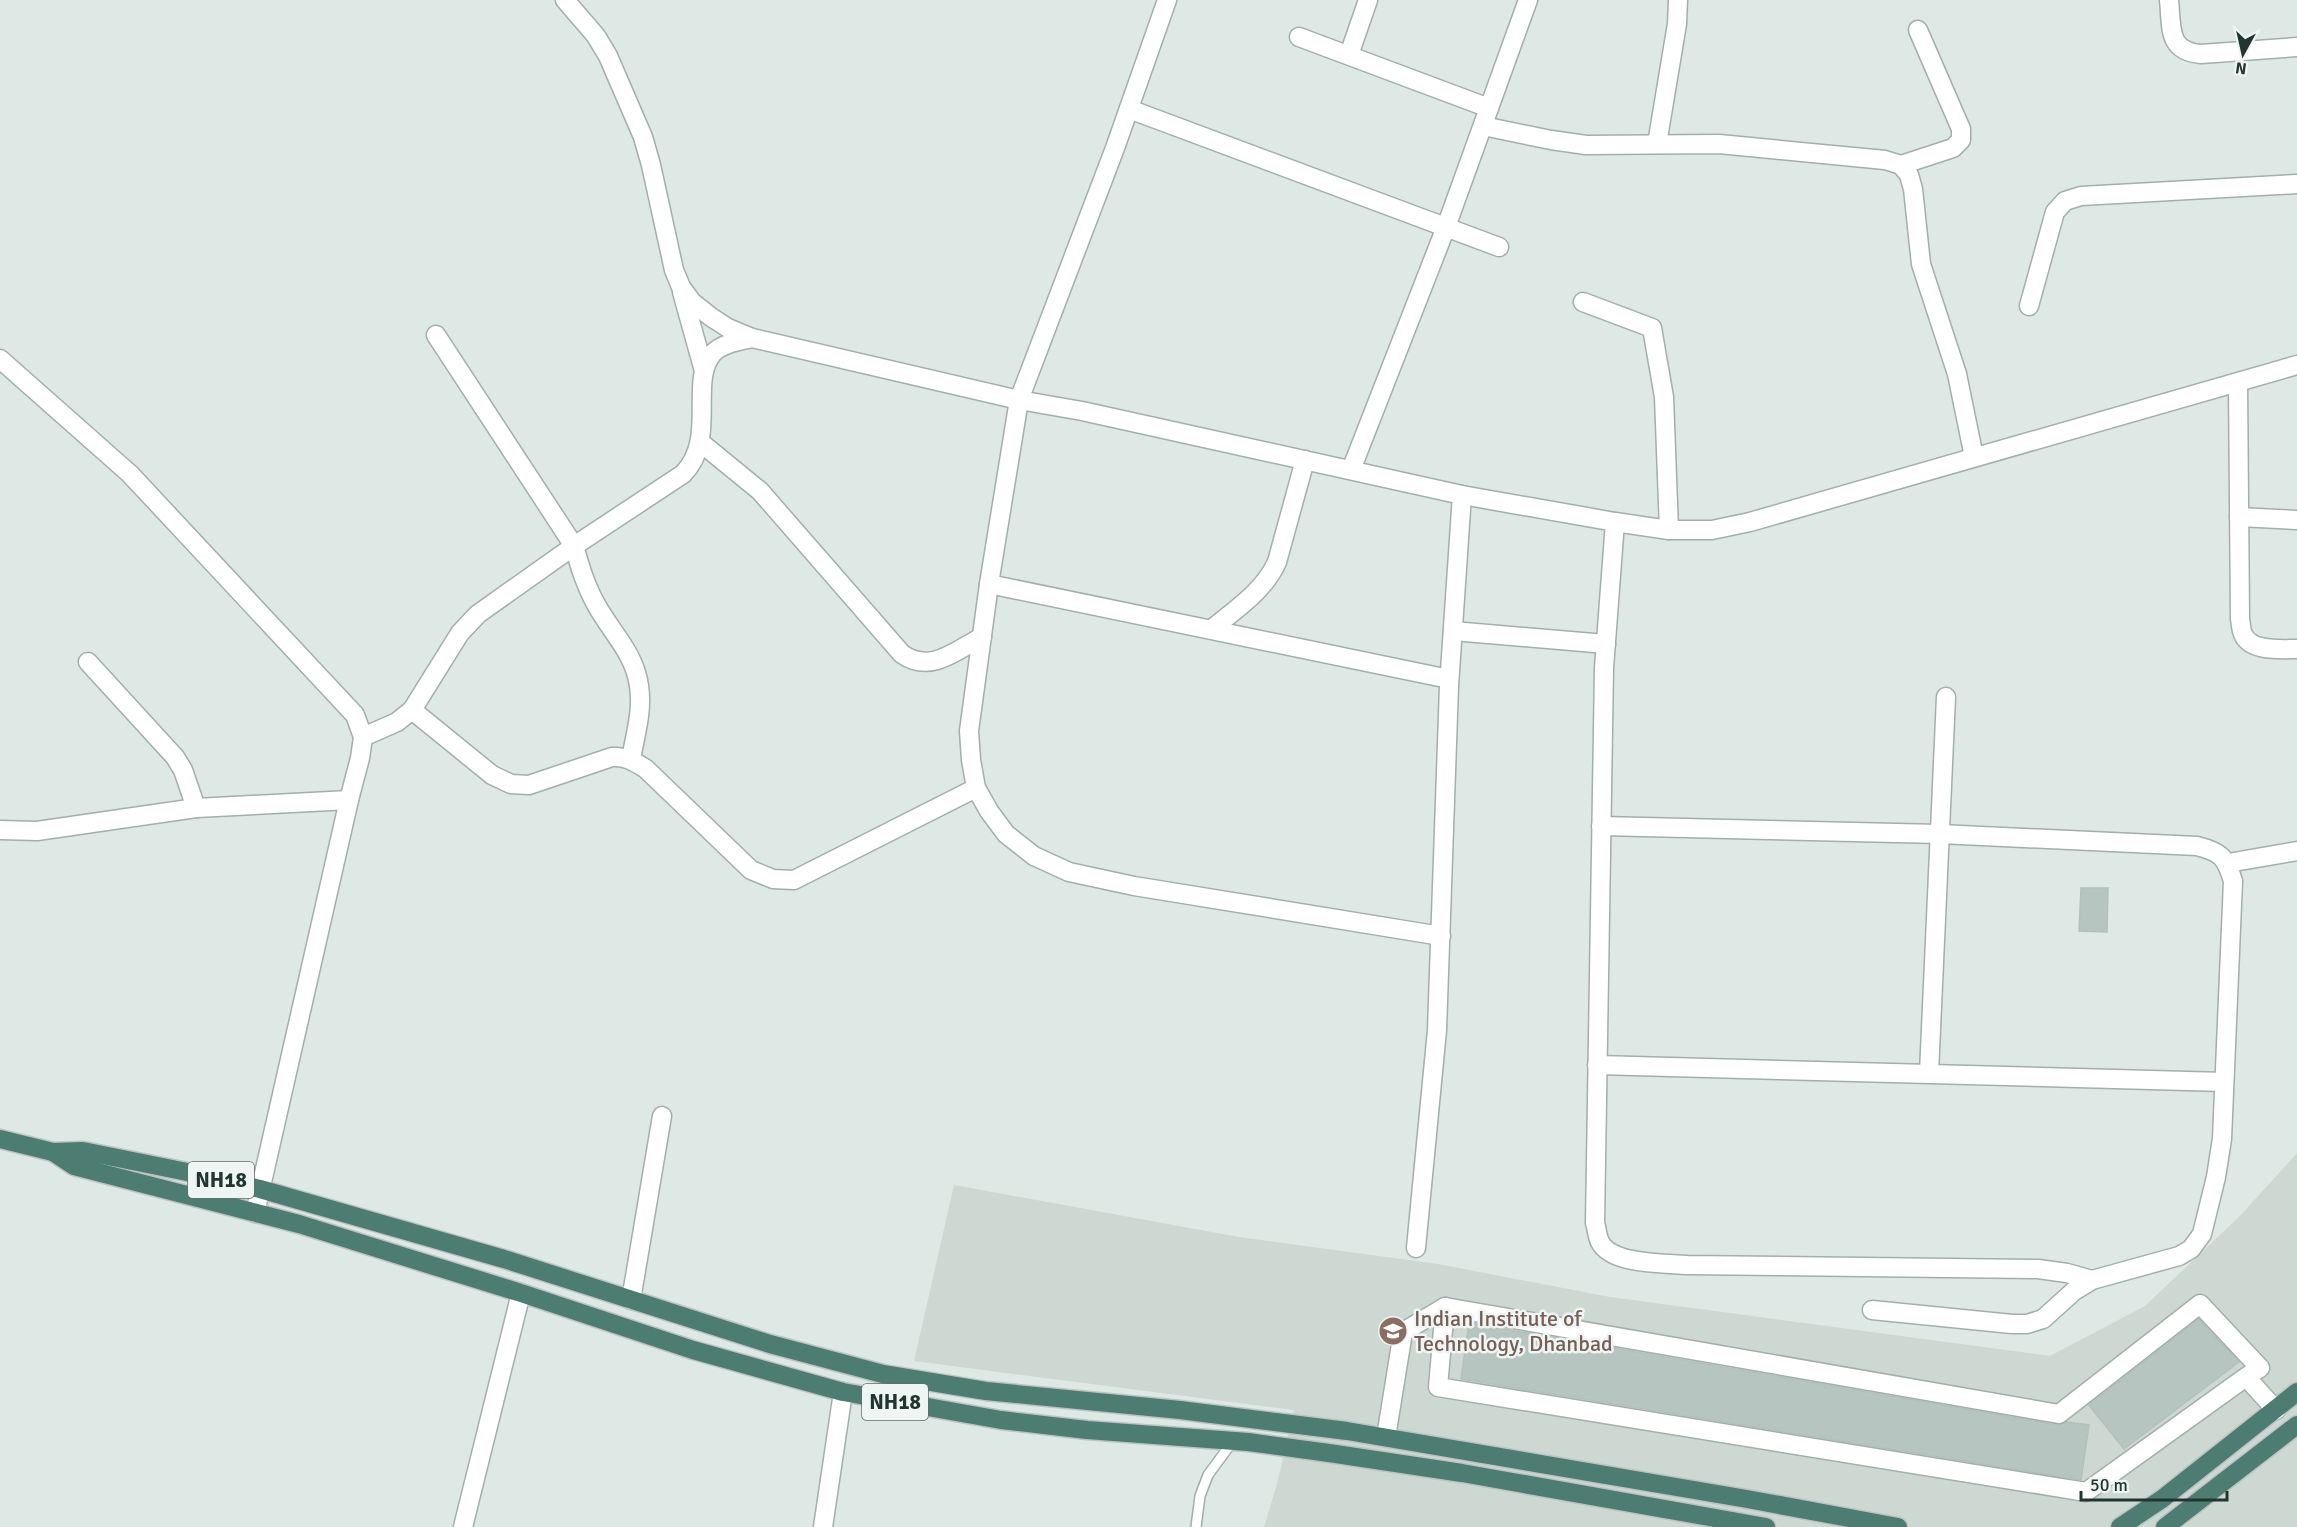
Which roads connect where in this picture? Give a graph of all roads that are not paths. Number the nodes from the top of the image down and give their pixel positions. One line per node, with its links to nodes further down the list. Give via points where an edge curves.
1 (565, 0): 19 (street, via 608,56 643,137)
2 (1167, 0): 12 (street)
3 (1368, 0): 10 (street)
4 (1528, 0): 11 (street)
5 (1678, 0): 14 (street)
6 (2169, 0): 9 (street, via 2173,38 2180,50 2201,54)
7 (1918, 30): 15 (street, via 1962,129 1953,148)
8 (1299, 37): 10 (street)
9 (2297, 46)
10 (1349, 55): 11 (street)
11 (1489, 108): 13 (street)
12 (1129, 109): 17 (street); 28 (street)
13 (1483, 126): 14 (street, via 1586,145); 17 (street)
14 (1657, 144): 15 (street, via 1757,146)
15 (1901, 165): 30 (street, via 1913,189 1921,264 1957,374)
16 (2297, 184): 21 (street, via 2081,196 2066,201 2055,212)
17 (1446, 227): 18 (street); 32 (street)
18 (1499, 247)
19 (681, 287): 23 (street, via 692,302 711,316); 26 (street)
20 (1583, 303): 37 (street, via 1652,328 1664,397)
21 (2029, 306)
22 (436, 335): 38 (street)
23 (752, 338): 26 (street, via 727,344 713,354); 28 (street)
24 (0, 359): 49 (street, via 130,474 355,715)
25 (2297, 365): 27 (street)
26 (704, 371): 29 (street)
27 (2238, 383): 30 (street); 34 (street)
28 (1019, 400): 31 (street); 39 (street)
29 (700, 442): 38 (street, via 690,466 682,474); 42 (street, via 760,491 907,658 932,663)
30 (1974, 457): 37 (street, via 1750,522 1712,530)
31 (1305, 460): 32 (street); 40 (street, via 1270,576)
32 (1351, 470): 33 (street)
33 (1462, 495): 36 (street); 41 (street)
34 (2239, 517): 35 (street); 44 (street, via 2243,636 2260,646)
35 (2297, 520)
36 (1615, 522): 37 (street); 43 (street)
37 (1669, 530)
38 (574, 546): 48 (street, via 478,614 460,633); 50 (street, via 585,584 633,660 640,687)
39 (989, 584): 40 (street); 42 (street)
40 (1212, 629): 46 (street)
41 (1453, 631): 43 (street); 46 (street)
42 (982, 637): 51 (street, via 969,731)
43 (1606, 644): 54 (street)
44 (2297, 649)
45 (88, 662): 53 (street, via 175,757)
46 (1449, 679): 59 (street)
47 (1946, 697): 56 (street)
48 (412, 710): 49 (street, via 397,722); 50 (street, via 492,776 511,784 529,785 612,757)
49 (363, 737): 52 (street)
50 (631, 759): 51 (street, via 751,870 773,879 794,880)
51 (976, 788): 59 (street, via 1006,834 1034,856 1069,872)
52 (348, 800): 53 (street); 66 (street)
53 (196, 808): 55 (street, via 36,831)
54 (1601, 826): 56 (street); 60 (street)
55 (0, 830)
56 (1940, 834): 58 (street, via 2197,846 2215,851); 61 (street)
57 (2297, 851): 58 (street)
58 (2228, 863): 62 (street, via 2233,881)
59 (1441, 936): 68 (street, via 1437,1030)
60 (1598, 1065): 61 (street); 69 (street, via 1595,1224 1600,1243 1612,1254 1634,1261 1687,1265 2038,1269)
61 (1929, 1073): 62 (street)
62 (2224, 1082): 69 (street, via 2216,1177 2202,1234 2179,1257)
63 (662, 1116): 71 (street)
64 (0, 1139): 65 (highway, NH18)
65 (53, 1152): 66 (highway, NH18, via 83,1151); 67 (highway, NH18, via 75,1166)
66 (260, 1189): 67 (street); 71 (highway, NH18)
67 (255, 1213): 70 (highway, NH18)
68 (1416, 1248)
69 (2092, 1280): 73 (street, via 2043,1319 2027,1324)
70 (521, 1293): 75 (highway, NH18, via 693,1350); 81 (street)
71 (631, 1300): 79 (highway, NH18, via 834,1362 916,1380)
72 (1445, 1307): 74 (street, via 2059,1414 2200,1304 2260,1368); 74 (street, via 1438,1387 2086,1492); 79 (street, via 1402,1332)
73 (1872, 1310)
74 (2246, 1377): 77 (street)
75 (843, 1392): 80 (highway, NH18, via 1001,1420); 82 (street)
76 (2297, 1392): 77 (highway)
77 (2276, 1410): 86 (highway)
78 (2297, 1425): 87 (highway)
79 (1386, 1437): 85 (highway, NH18)
80 (1233, 1441): 83 (lane, via 1208,1475 1200,1496); 84 (highway, NH18, via 1451,1471)
81 (463, 1527)
82 (823, 1527)
83 (1197, 1527)
84 (1766, 1527)
85 (1898, 1527)
86 (2120, 1527)
87 (2165, 1527)

